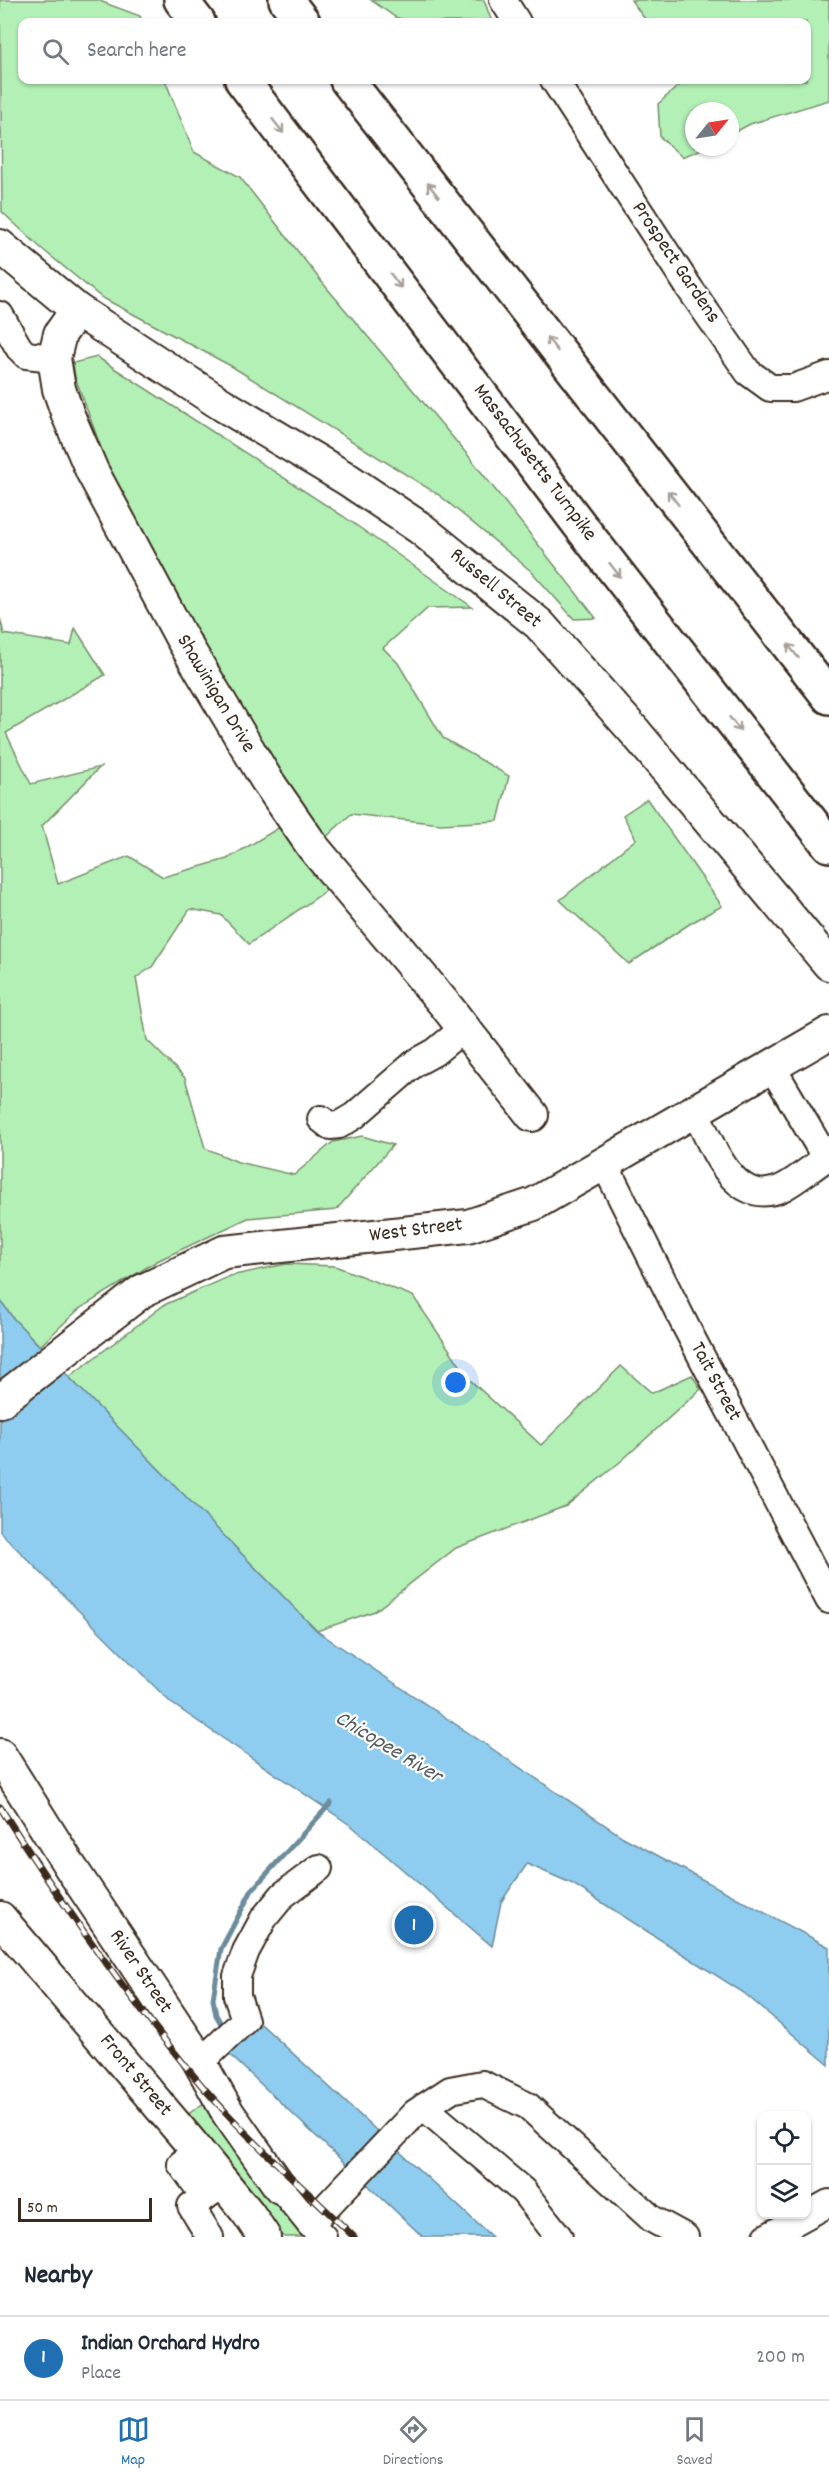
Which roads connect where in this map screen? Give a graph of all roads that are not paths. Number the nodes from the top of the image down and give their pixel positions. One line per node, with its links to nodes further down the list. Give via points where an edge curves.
1 (181, 0): 4 (highway)
2 (286, 0): 5 (highway)
3 (503, 0): 6 (street)
4 (195, 18)
5 (300, 18)
6 (514, 18)
7 (245, 84): 16 (highway, Massachusetts Turnpike, one-way to 16, via 585,532)
8 (350, 84): 15 (highway, one-way to 8)
9 (557, 84): 14 (street, Prospect Gardens, via 748,372 770,388 793,388)
10 (0, 246): 11 (main road)
11 (77, 310): 13 (main road, Shawinigan Drive, via 60,334); 17 (main road, Russell Street, via 393,510 453,553 539,624 636,733)
12 (0, 315): 13 (street, via 26,355)
13 (54, 358): 18 (main road, Shawinigan Drive, via 59,389 92,471 181,637 266,779 313,847)
14 (829, 375)
15 (829, 697)
16 (829, 845)
17 (829, 964)
18 (464, 1029): 22 (main road, Shawinigan Drive); 23 (street, via 415,1063 354,1116 330,1126)
19 (829, 1033): 20 (main road, West Street)
20 (772, 1066): 21 (main road, West Street); 21 (street, via 824,1155 822,1161 784,1187 771,1191 738,1184 719,1158)
21 (695, 1111): 24 (main road, West Street)
22 (532, 1115)
23 (321, 1119)
24 (604, 1163): 25 (main road, West Street, via 534,1204 468,1226 224,1252 142,1291); 26 (street, Tait Street)
25 (0, 1401)
26 (829, 1600)
27 (0, 1755): 30 (main road, River Street)
28 (319, 1868): 30 (street, via 283,1895 264,1918 237,1976 237,1996 245,2020)
29 (0, 1918): 33 (main road, Front Street, via 198,2151)
30 (200, 2063): 32 (main road, River Street, via 228,2114)
31 (424, 2108): 35 (street, via 450,2090 482,2084 528,2106); 36 (street, via 350,2182); 39 (street, via 524,2191)
32 (280, 2187): 36 (street)
33 (214, 2190): 37 (street, via 192,2206); 38 (main road, Front Street)
34 (829, 2203): 41 (street)
35 (646, 2228): 40 (street)
36 (317, 2231)
37 (210, 2237)
38 (264, 2237)
39 (559, 2237)
40 (685, 2237)
41 (766, 2237)

